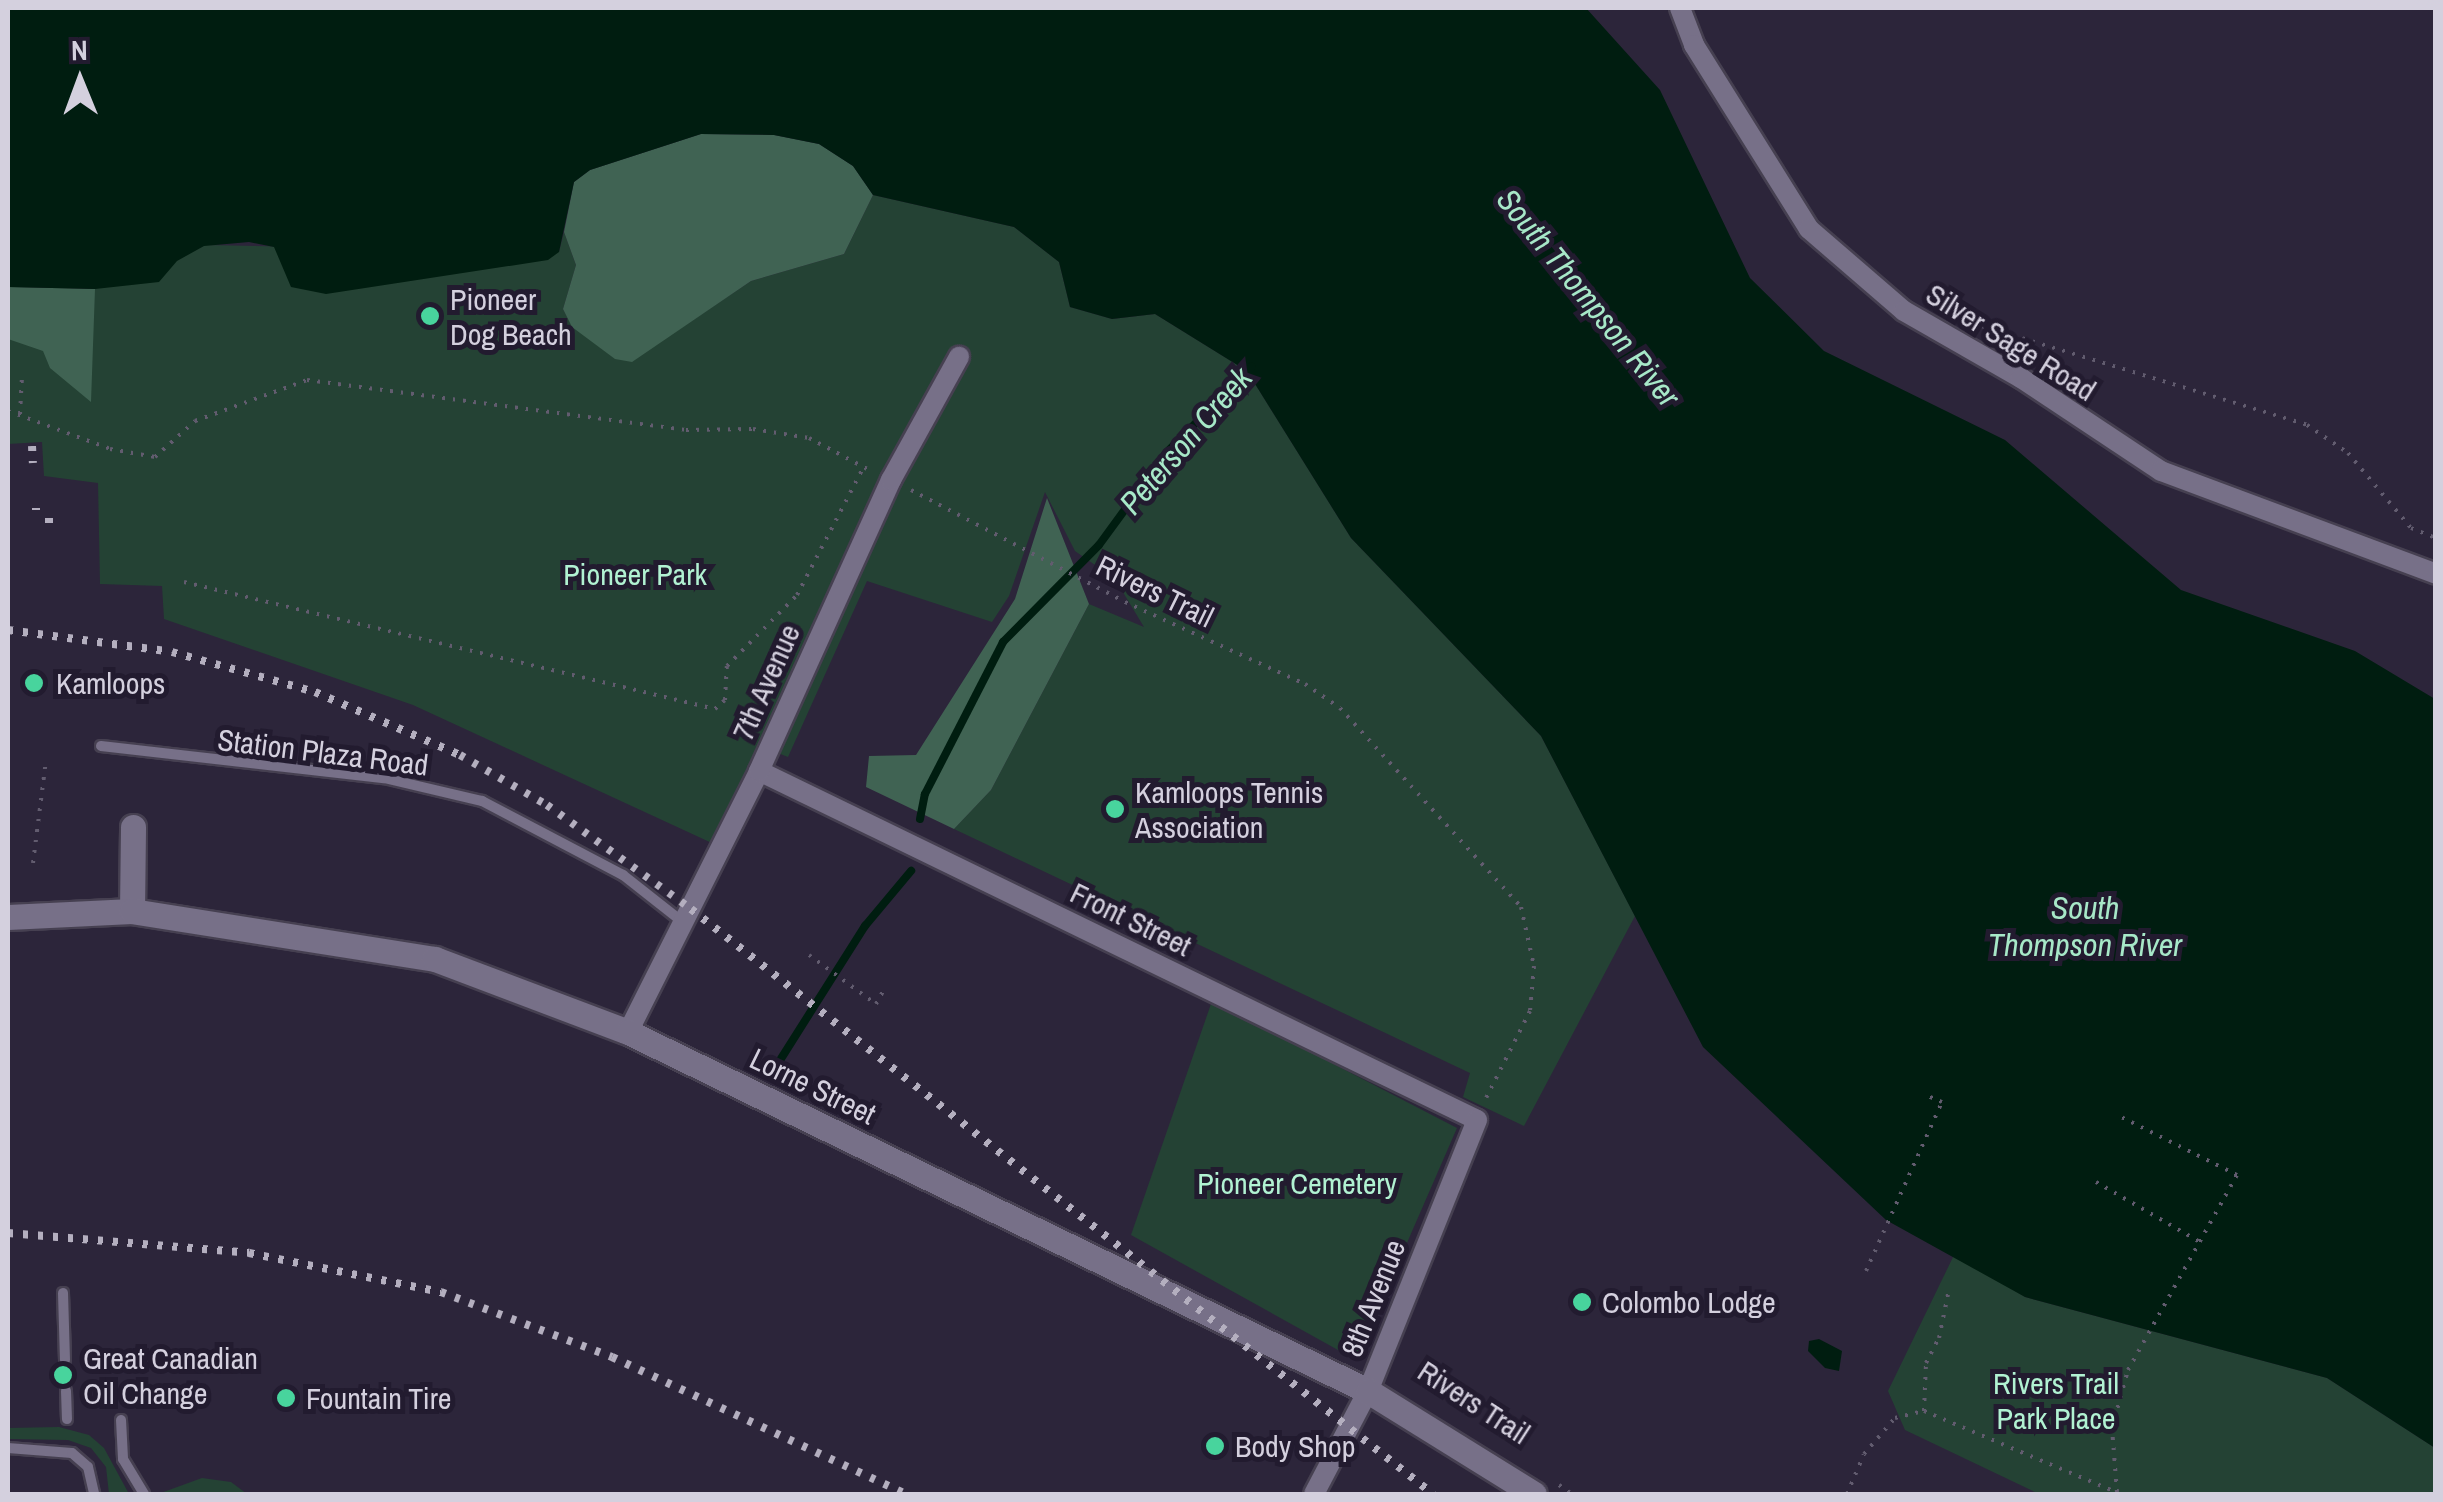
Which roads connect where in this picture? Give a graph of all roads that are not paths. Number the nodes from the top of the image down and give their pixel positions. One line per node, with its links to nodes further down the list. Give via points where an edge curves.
1 (1680, 8): 3 (street, Silver Sage Road, via 1694,45 1809,228 1904,312 2021,378 2161,471)
2 (959, 356): 5 (street, 7th Avenue, via 890,480)
3 (2436, 574)
4 (102, 746): 9 (lane, Station Plaza Road, via 384,778 482,801 623,874)
5 (759, 772): 9 (street, 7th Avenue); 11 (street, Front Street)
6 (133, 826): 7 (street)
7 (132, 911): 8 (street, Lorne Street); 10 (street, Lorne Street, via 435,959)
8 (8, 917)
9 (684, 923): 10 (street, 7th Avenue)
10 (628, 1032): 15 (street, Lorne Street)
11 (1479, 1110): 15 (street, 8th Avenue)
12 (63, 1292): 13 (lane)
13 (65, 1360)
14 (66, 1391): 16 (lane)
15 (1368, 1391): 19 (street, Lorne Street); 22 (street, 8th Avenue)
16 (66, 1419)
17 (121, 1420): 21 (lane, via 124,1459)
18 (8, 1448): 20 (lane, via 72,1453 88,1467)
19 (1539, 1485)
20 (94, 1494)
21 (144, 1494)
22 (1314, 1494)

